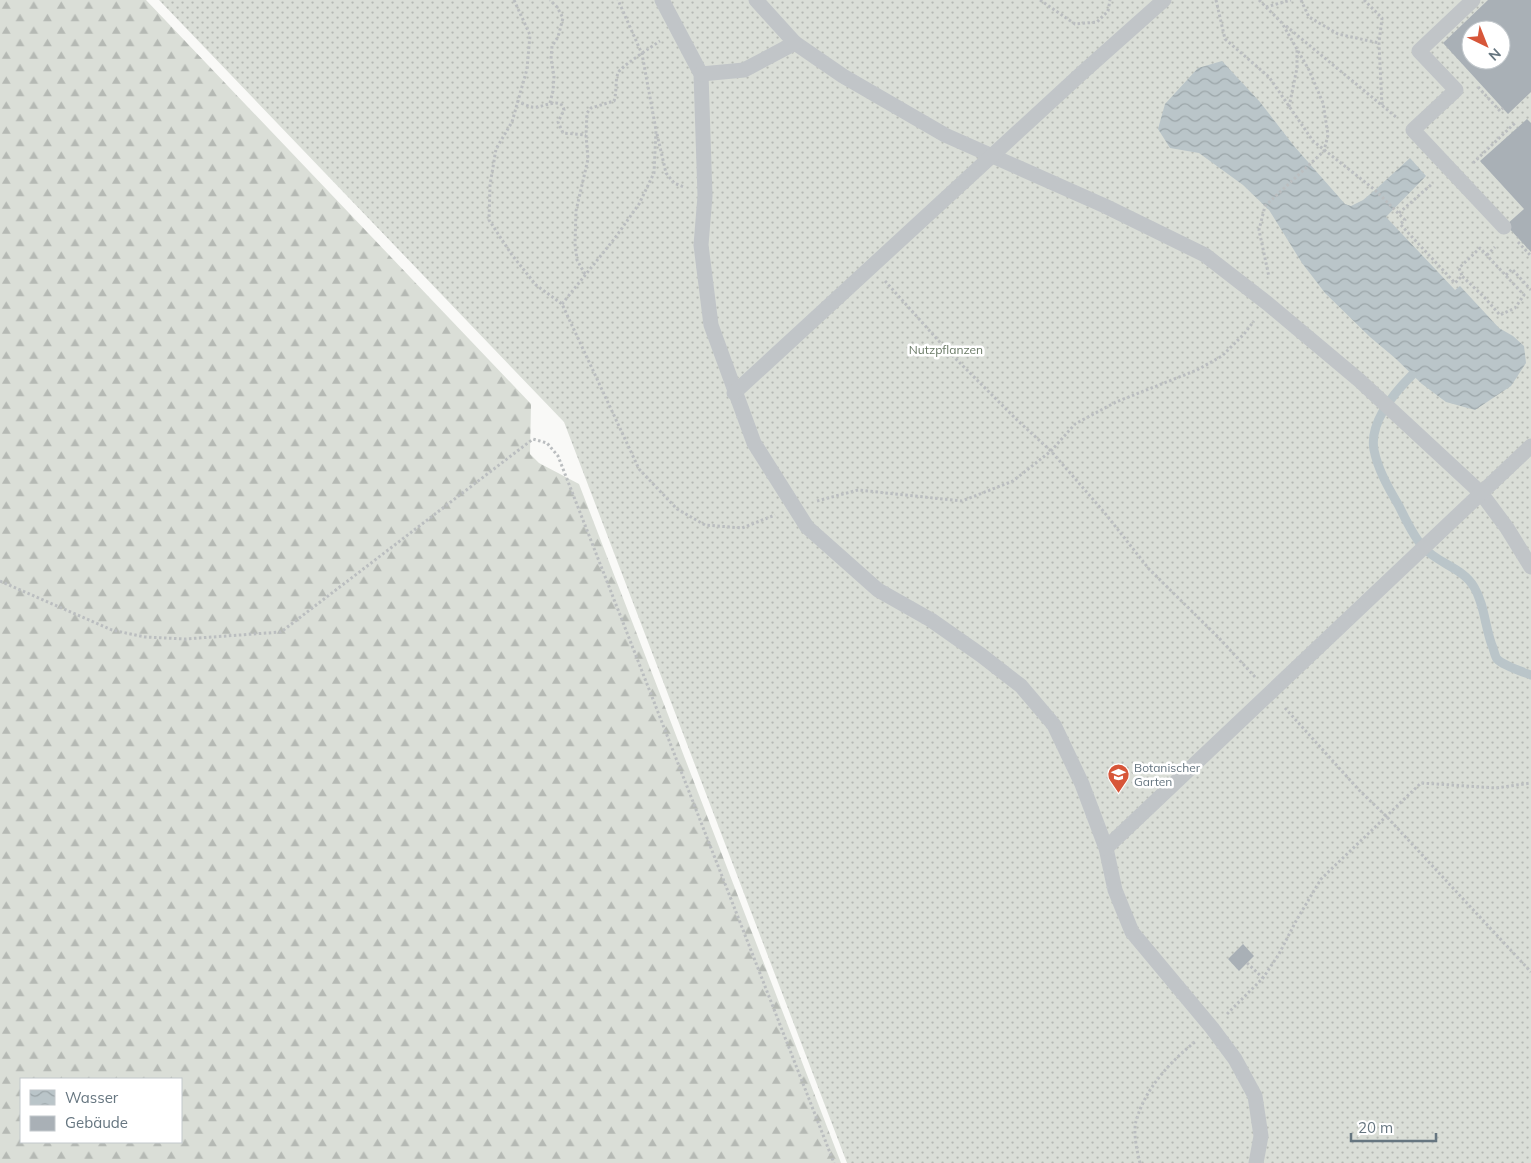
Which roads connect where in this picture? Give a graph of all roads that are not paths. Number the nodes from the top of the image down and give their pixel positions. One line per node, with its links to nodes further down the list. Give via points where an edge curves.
1 (662, 0): 6 (lane)
2 (756, 0): 5 (lane)
3 (1164, 0): 7 (lane)
4 (1473, 0): 8 (lane, via 1419,51 1456,90 1413,130)
5 (795, 43): 6 (lane, via 744,70); 7 (lane, via 842,76 945,135)
6 (701, 74): 9 (lane, via 706,196 700,245 712,325)
7 (993, 155): 9 (lane); 11 (lane, via 1205,255 1359,380)
8 (1504, 227)
9 (734, 393): 13 (lane, via 754,443 807,526 878,590 931,620 1021,686 1054,725 1082,784)
10 (1531, 446): 11 (lane)
11 (1481, 493): 12 (lane); 13 (lane)
12 (1531, 567)
13 (1106, 848): 14 (lane, via 1115,890 1132,932 1212,1028 1235,1059 1255,1096 1261,1136)
14 (1256, 1163)

